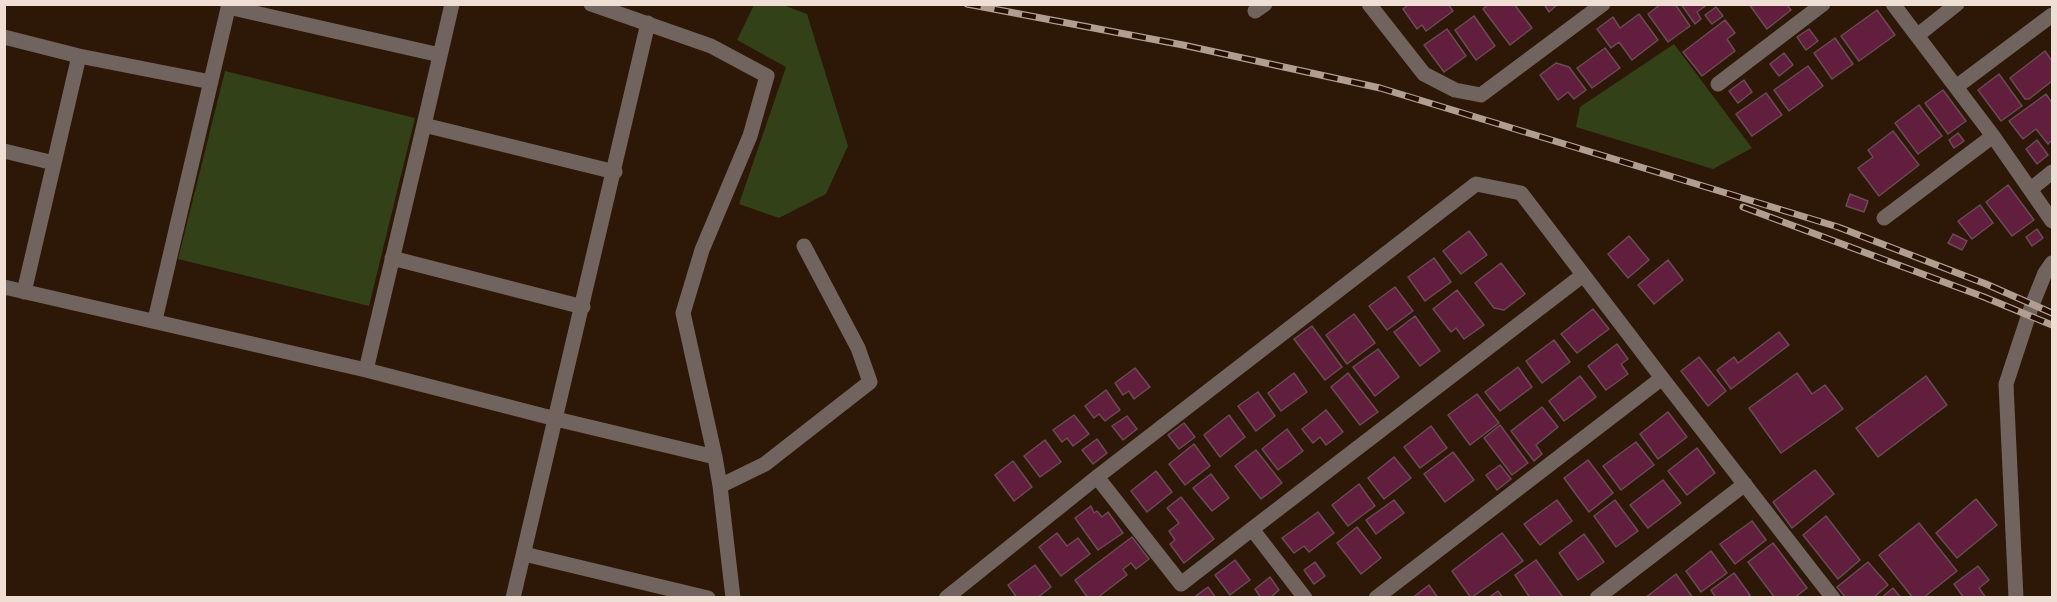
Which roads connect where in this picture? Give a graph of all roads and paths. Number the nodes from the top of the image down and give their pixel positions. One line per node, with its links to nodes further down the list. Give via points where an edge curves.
1 (452, 4): 13 (street)
2 (591, 4): 10 (street)
3 (1603, 4): 8 (street, via 1481,95 1455,90 1424,74)
4 (1823, 4): 16 (street)
5 (1893, 4): 11 (street)
6 (1957, 4): 11 (street)
7 (229, 6): 13 (street); 15 (street)
8 (1374, 6)
9 (2052, 15): 17 (street)
10 (648, 23): 22 (street); 38 (street, via 711,46 767,76 750,136 702,250 683,313)
11 (1918, 35): 17 (street)
12 (4, 37): 14 (street)
13 (440, 55): 18 (street)
14 (79, 56): 15 (street); 21 (street)
15 (211, 82): 34 (street)
16 (1718, 84)
17 (1956, 87): 19 (street)
18 (424, 125): 22 (street); 28 (street)
19 (1993, 136): 24 (street); 25 (street)
20 (4, 151): 21 (street)
21 (54, 163): 32 (street)
22 (615, 172): 33 (street)
23 (2052, 172): 24 (street)
24 (2031, 189): 26 (street)
25 (1884, 218)
26 (2052, 221)
27 (804, 246): 41 (street, via 858,348 870,382 765,464)
28 (392, 258): 33 (street); 35 (street)
29 (2052, 263): 52 (street, via 2032,305 2006,384)
30 (1583, 275): 36 (street); 39 (street, via 1521,192 1476,184); 42 (street)
31 (4, 287): 32 (street)
32 (24, 291): 34 (street)
33 (583, 308): 37 (street)
34 (155, 320): 35 (street)
35 (366, 370): 37 (street)
36 (1662, 378): 40 (street); 50 (street)
37 (556, 419): 38 (street); 43 (street)
38 (715, 456): 41 (street)
39 (1097, 477): 42 (street, via 1181,584); 48 (street)
40 (1745, 484): 44 (street); 51 (street)
41 (720, 486): 47 (street)
42 (1252, 530): 49 (street)
43 (524, 554): 45 (street); 46 (street)
44 (1828, 596)
45 (513, 597)
46 (708, 597)
47 (733, 597)
48 (947, 597)
49 (1305, 597)
50 (1376, 597)
51 (1597, 597)
52 (2016, 597)

